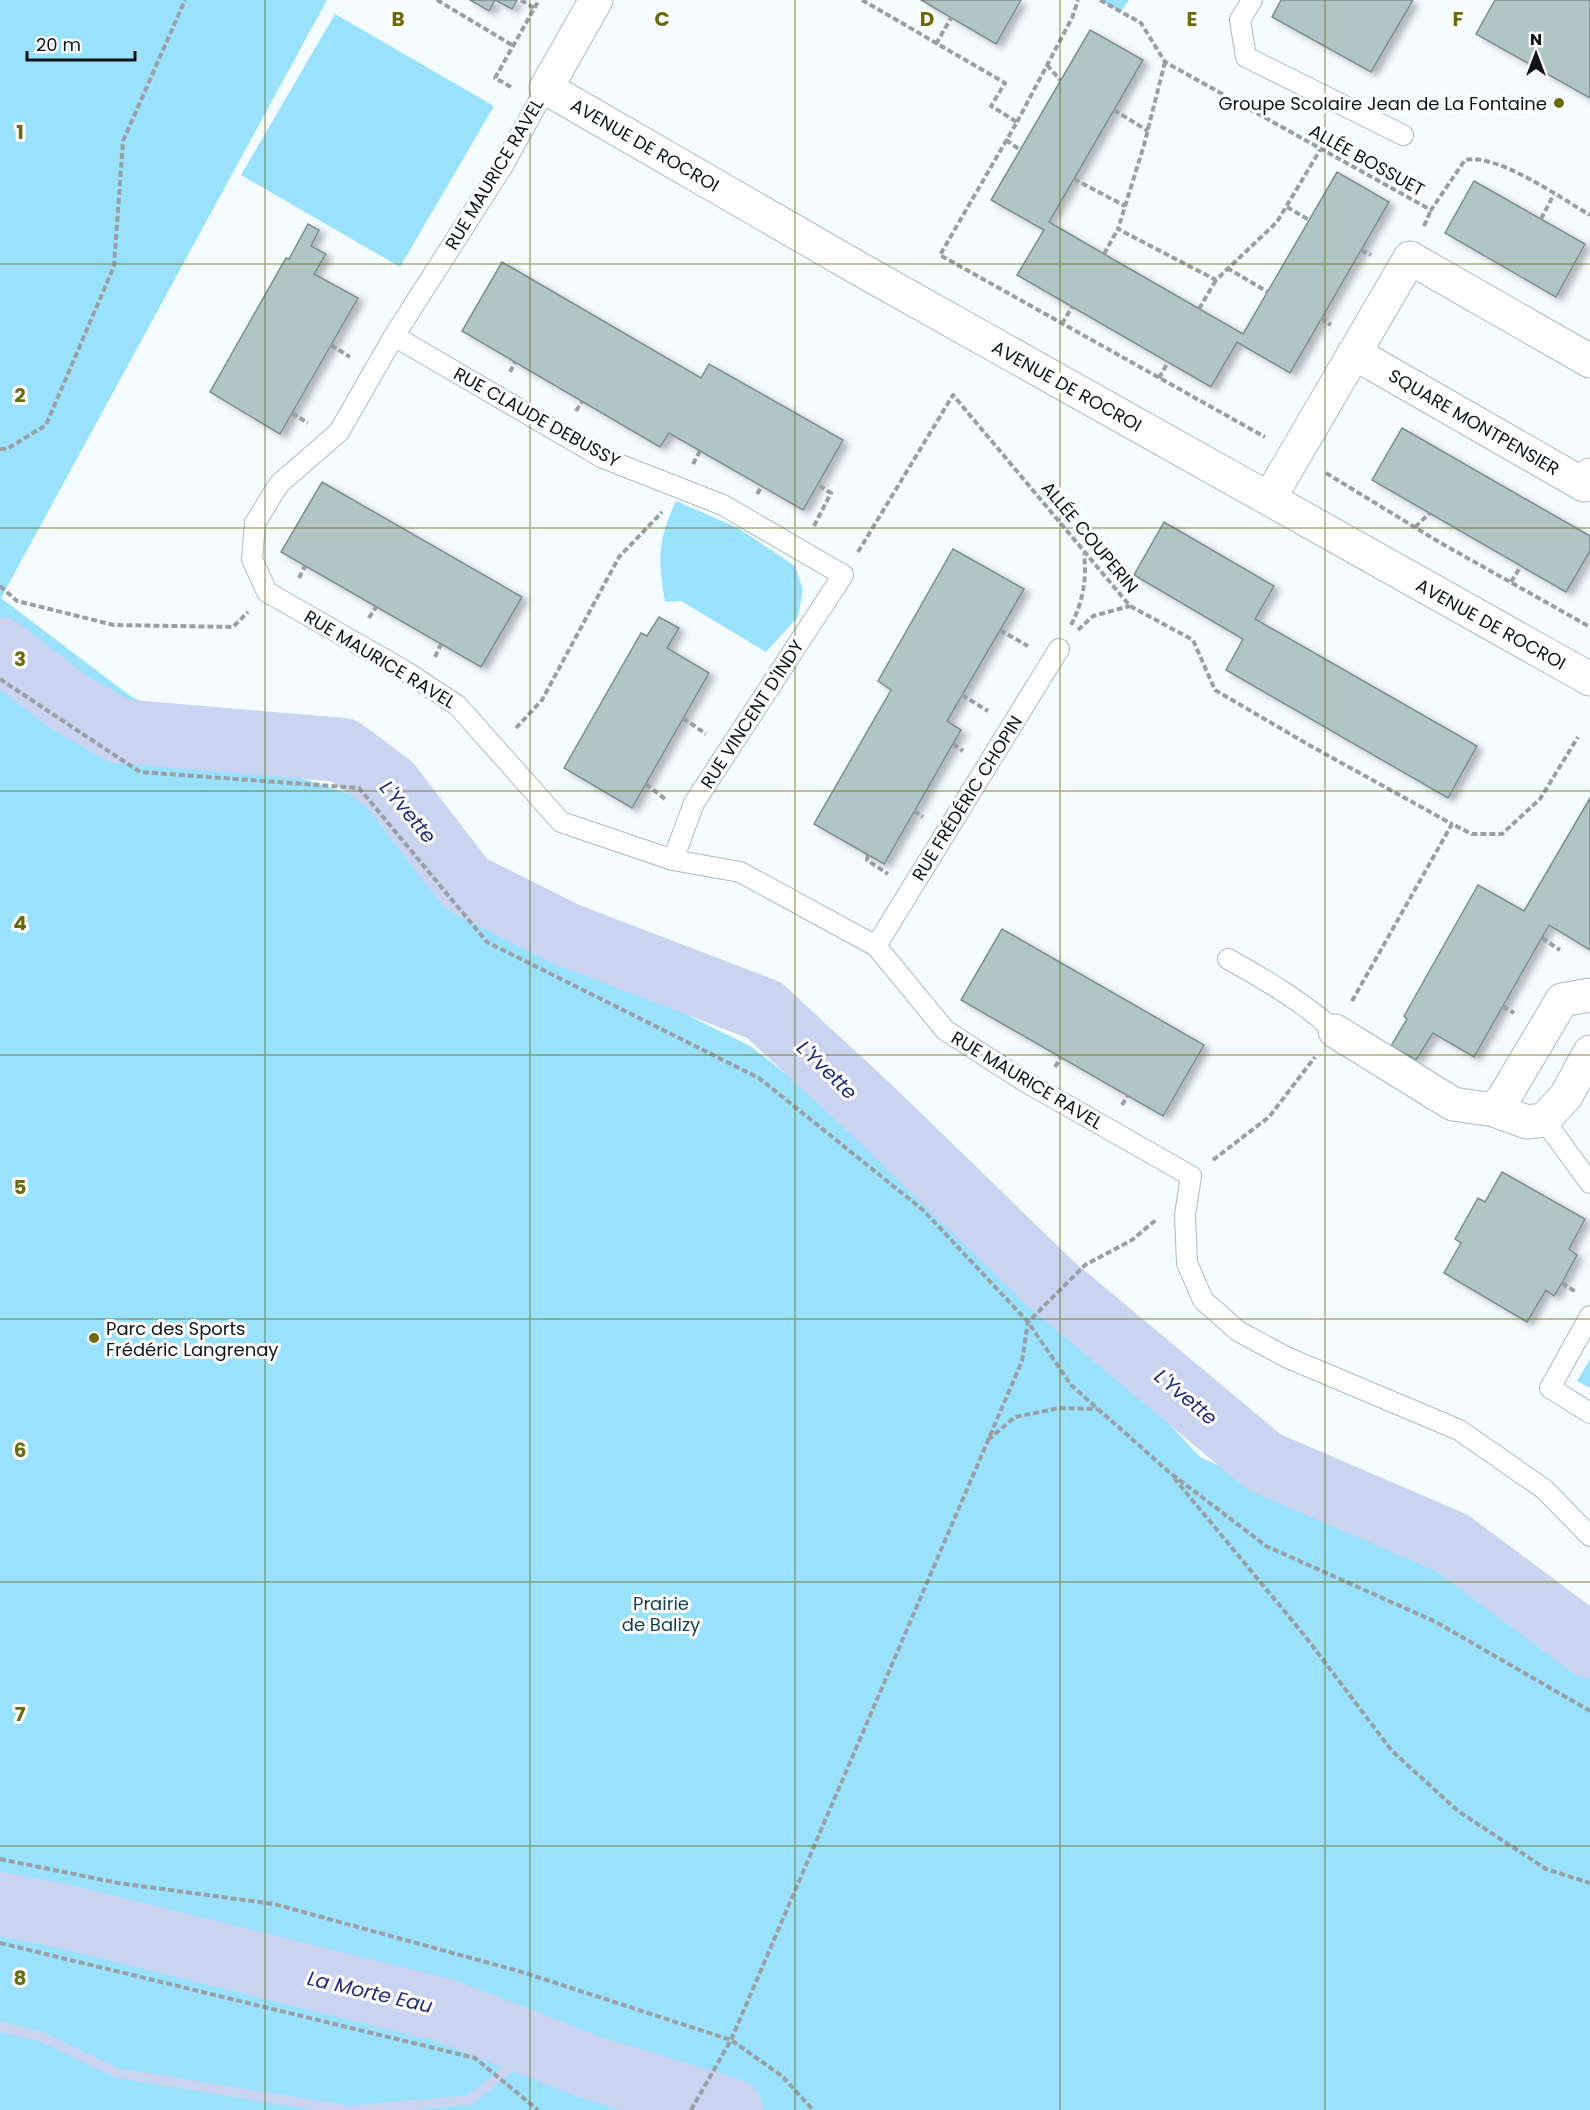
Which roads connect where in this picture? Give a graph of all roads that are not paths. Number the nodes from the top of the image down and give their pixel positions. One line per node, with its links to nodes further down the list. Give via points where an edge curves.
1 (597, 0): 3 (street)
2 (1252, 0): 4 (lane, via 1240,20 1246,57)
3 (546, 88): 5 (lane, RUE MAURICE RAVEL, via 504,164); 9 (street, AVENUE DE ROCROI)
4 (1403, 135)
5 (394, 336): 10 (lane, RUE CLAUDE DEBUSSY, via 603,458 723,505); 13 (lane, RUE MAURICE RAVEL, via 339,432 279,484 255,523 252,559 267,592 457,705 561,822)
6 (1354, 353): 7 (street, via 1410,258); 8 (street, SQUARE MONTPENSIER, via 1584,485); 9 (street)
7 (1590, 361)
8 (1590, 475)
9 (1269, 499): 12 (street, AVENUE DE ROCROI)
10 (843, 575): 13 (lane, RUE VINCENT D'INDY, via 694,803)
11 (1059, 649): 14 (lane, RUE FRÉDÉRIC CHOPIN)
12 (1590, 680)
13 (673, 860): 14 (lane, RUE MAURICE RAVEL, via 740,872)
14 (876, 946): 24 (lane, RUE MAURICE RAVEL, via 945,1030 1032,1086 1191,1176 1185,1215 1187,1263 1203,1300 1238,1331 1286,1357 1459,1430 1544,1489)
15 (1228, 959): 17 (lane, via 1271,983)
16 (1590, 995): 19 (street, via 1562,1000)
17 (1335, 1031): 19 (street, via 1453,1104)
18 (1590, 1052): 20 (street, via 1566,1096)
19 (1494, 1110): 20 (street, via 1527,1122)
20 (1544, 1120): 21 (lane)
21 (1590, 1184)
22 (1590, 1316): 23 (lane, via 1550,1388)
23 (1590, 1413)
24 (1590, 1536)

